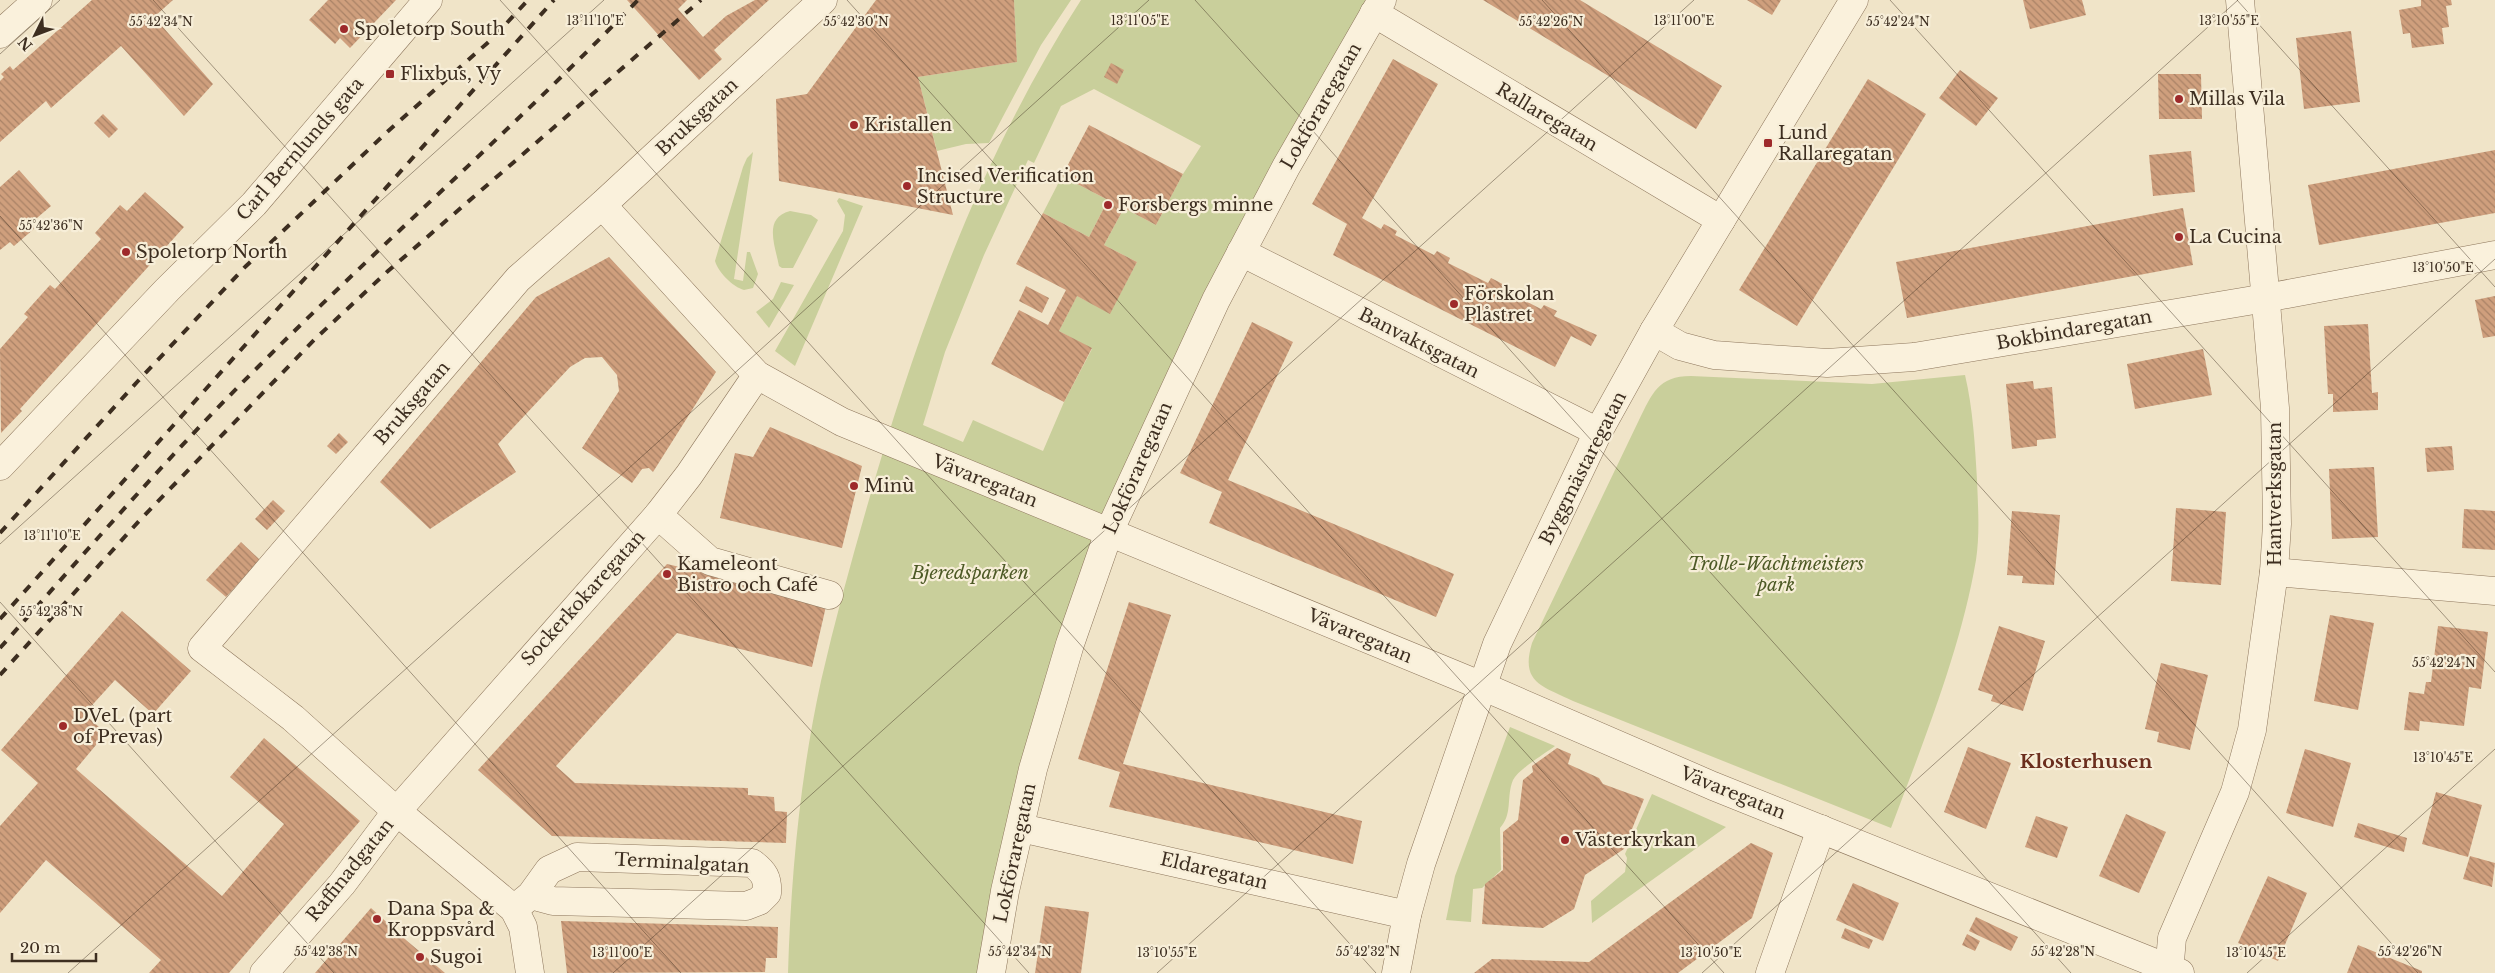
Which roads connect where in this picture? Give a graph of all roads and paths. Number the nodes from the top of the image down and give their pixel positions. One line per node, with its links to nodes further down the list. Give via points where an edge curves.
1 (38, 0): 7 (street)
2 (428, 0): 16 (street, Carl Bernlunds gata, via 254,204 167,290)
3 (822, 0): 8 (street, Bruksgatan)
4 (1854, 0): 9 (street, Byggmästaregatan)
5 (2240, 0): 12 (street, Hantverksgatan)
6 (1378, 6): 9 (street, Rallaregatan); 10 (street, Lokföraregatan)
7 (0, 34)
8 (602, 205): 14 (street, Vävaregatan); 23 (street, Bruksgatan, via 518,279 202,648 293,718)
9 (1720, 220): 13 (street, Byggmästaregatan)
10 (1241, 252): 15 (street, Banvaktsgatan); 18 (street, Lokföraregatan)
11 (2495, 255): 12 (street, Bokbindaregatan)
12 (2266, 298): 13 (street, Bokbindaregatan, via 1914,357 1827,363 1714,355 1680,346); 19 (street, Hantverksgatan, via 2275,408 2277,524)
13 (1654, 331): 15 (street, Byggmästaregatan)
14 (757, 374): 17 (street, Sockerkokaregatan); 18 (street, Vävaregatan, via 842,422)
15 (1598, 432): 22 (street, Byggmästaregatan, via 1496,644)
16 (0, 466)
17 (658, 515): 21 (street, via 710,561); 23 (street, Sockerkokaregatan)
18 (1109, 532): 22 (street, Vävaregatan); 24 (street, Lokföraregatan, via 1051,705)
19 (2274, 572): 20 (street); 28 (street, Hantverksgatan, via 2252,730 2235,792 2172,938)
20 (2495, 591)
21 (829, 596)
22 (1482, 686): 25 (street, Vävaregatan); 27 (street, Byggmästaregatan, via 1421,864)
23 (396, 812): 26 (street, Bruksgatan); 29 (street, Raffinadgatan, via 342,884)
24 (1021, 828): 27 (street, Eldaregatan); 31 (street, Lokföraregatan, via 1005,891)
25 (1821, 829): 28 (street, Vävaregatan); 33 (street)
26 (522, 902): 26 (street, Terminalgatan, via 746,906 767,893 768,880 752,863 578,858 549,870); 30 (street, via 522,927)
27 (1407, 915): 32 (street, Byggmästaregatan)
28 (2173, 971)
29 (264, 973)
30 (530, 973)
31 (991, 973)
32 (1396, 973)
33 (1770, 973)

